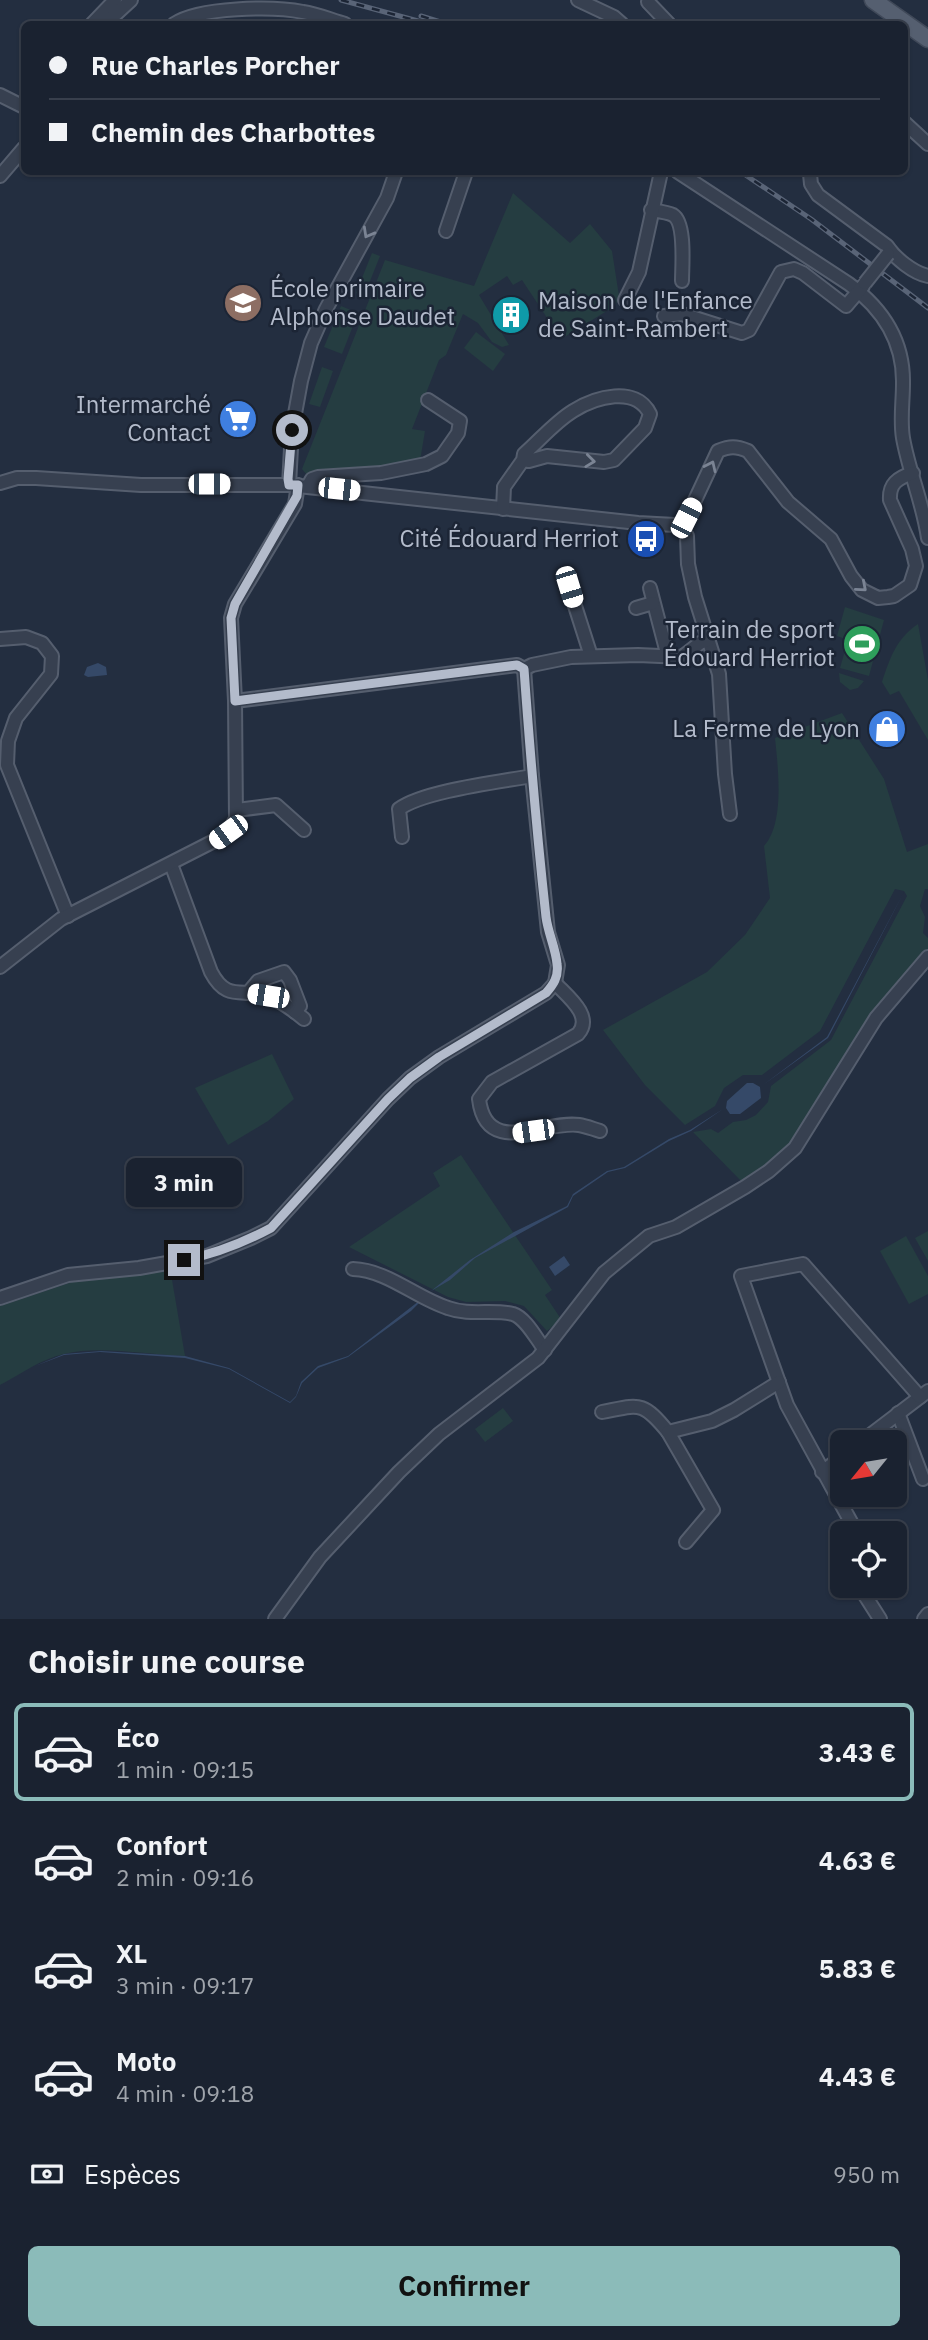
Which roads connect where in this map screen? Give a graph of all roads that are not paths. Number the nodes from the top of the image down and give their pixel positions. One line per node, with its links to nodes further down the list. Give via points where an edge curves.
1 (115, 0): 6 (street)
2 (131, 0): 7 (street)
3 (578, 0): 10 (street)
4 (873, 0): 12 (main road)
5 (649, 2): 11 (street)
6 (99, 21)
7 (101, 21)
8 (180, 21): 9 (street, via 203,13 271,9)
9 (334, 21)
10 (619, 21)
11 (666, 21)
12 (903, 21)
13 (908, 25): 14 (main road)
14 (928, 39)
15 (0, 95): 16 (street)
16 (21, 106)
17 (908, 126): 18 (street)
18 (928, 144)
19 (21, 152): 25 (street)
20 (395, 175): 38 (street, one-way to 38, via 311,343 292,430)
21 (465, 175): 27 (street)
22 (660, 175): 26 (street)
23 (683, 175): 31 (street)
24 (810, 175): 28 (street, via 818,195 887,246)
25 (0, 176)
26 (651, 210): 30 (street, via 678,220); 32 (street, via 639,272)
27 (446, 231)
28 (890, 254): 29 (street); 31 (street, bridge)
29 (928, 275)
30 (682, 281)
31 (862, 287): 33 (street, via 846,306 803,273 781,272 746,332 682,314); 36 (street, via 900,350 902,434)
32 (625, 300)
33 (664, 316)
34 (428, 400): 38 (street, via 464,417 442,456 426,464 381,473 318,477)
35 (523, 460): 35 (street, one-way to 35, via 547,456 604,463 614,460 645,428 650,414 638,400 611,396 599,400 570,412); 39 (street, via 504,487)
36 (913, 473): 40 (street, one-way to 36, via 718,452 738,447 748,451 788,502 831,540 862,590 878,598 894,596 910,585 916,566 889,492 902,476); 41 (street)
37 (0, 484): 38 (street, via 36,478 141,485)
38 (298, 485): 39 (street); 51 (street, via 295,504 235,604 231,618)
39 (503, 509): 40 (street)
40 (682, 528): 47 (street)
41 (928, 538)
42 (569, 587): 48 (street)
43 (650, 588): 44 (street)
44 (653, 603): 45 (street); 49 (street)
45 (636, 608)
46 (0, 639): 58 (street, via 26,637 42,643 52,656 51,674 16,718 8,741 8,765)
47 (708, 640): 49 (street, via 682,657); 54 (street, via 721,688)
48 (591, 656): 49 (street); 50 (street)
49 (668, 657)
50 (524, 669): 51 (street, via 517,665 452,672); 52 (street)
51 (235, 701): 53 (street)
52 (532, 776): 56 (street, via 408,803 398,809); 61 (street, via 548,932 558,965)
53 (237, 810): 55 (street, via 276,806); 57 (street, via 228,832)
54 (730, 814)
55 (304, 830)
56 (402, 837)
57 (171, 863): 58 (street); 62 (street, via 216,981 228,992)
58 (68, 916): 60 (street)
59 (928, 957): 66 (street, via 876,1018 795,1148 745,1187 676,1227 649,1236 604,1273)
60 (0, 967)
61 (555, 983): 63 (street, via 581,1011 584,1027 492,1082 479,1099 480,1110 485,1120 510,1134 578,1125); 65 (street, via 410,1078 271,1228 207,1256 68,1275)
62 (248, 993): 62 (street, via 268,996 300,1016 284,972 258,981)
63 (600, 1131)
64 (353, 1269): 66 (street, via 368,1269 446,1308 514,1314)
65 (0, 1298)
66 (545, 1350): 80 (street, via 439,1434 399,1472 320,1557)
67 (779, 1382): 68 (street, via 741,1276 803,1264); 72 (street, via 712,1421); 74 (street)
68 (924, 1394): 70 (street)
69 (601, 1412): 72 (street, via 637,1406 651,1411)
70 (898, 1413): 71 (street); 75 (street)
71 (876, 1430)
72 (667, 1432): 77 (street, via 713,1510)
73 (830, 1466): 74 (street)
74 (822, 1472): 76 (street)
75 (923, 1479)
76 (850, 1521)
77 (686, 1542)
78 (867, 1598): 81 (street)
79 (928, 1614): 82 (street)
80 (275, 1619)
81 (880, 1619)
82 (924, 1619)

